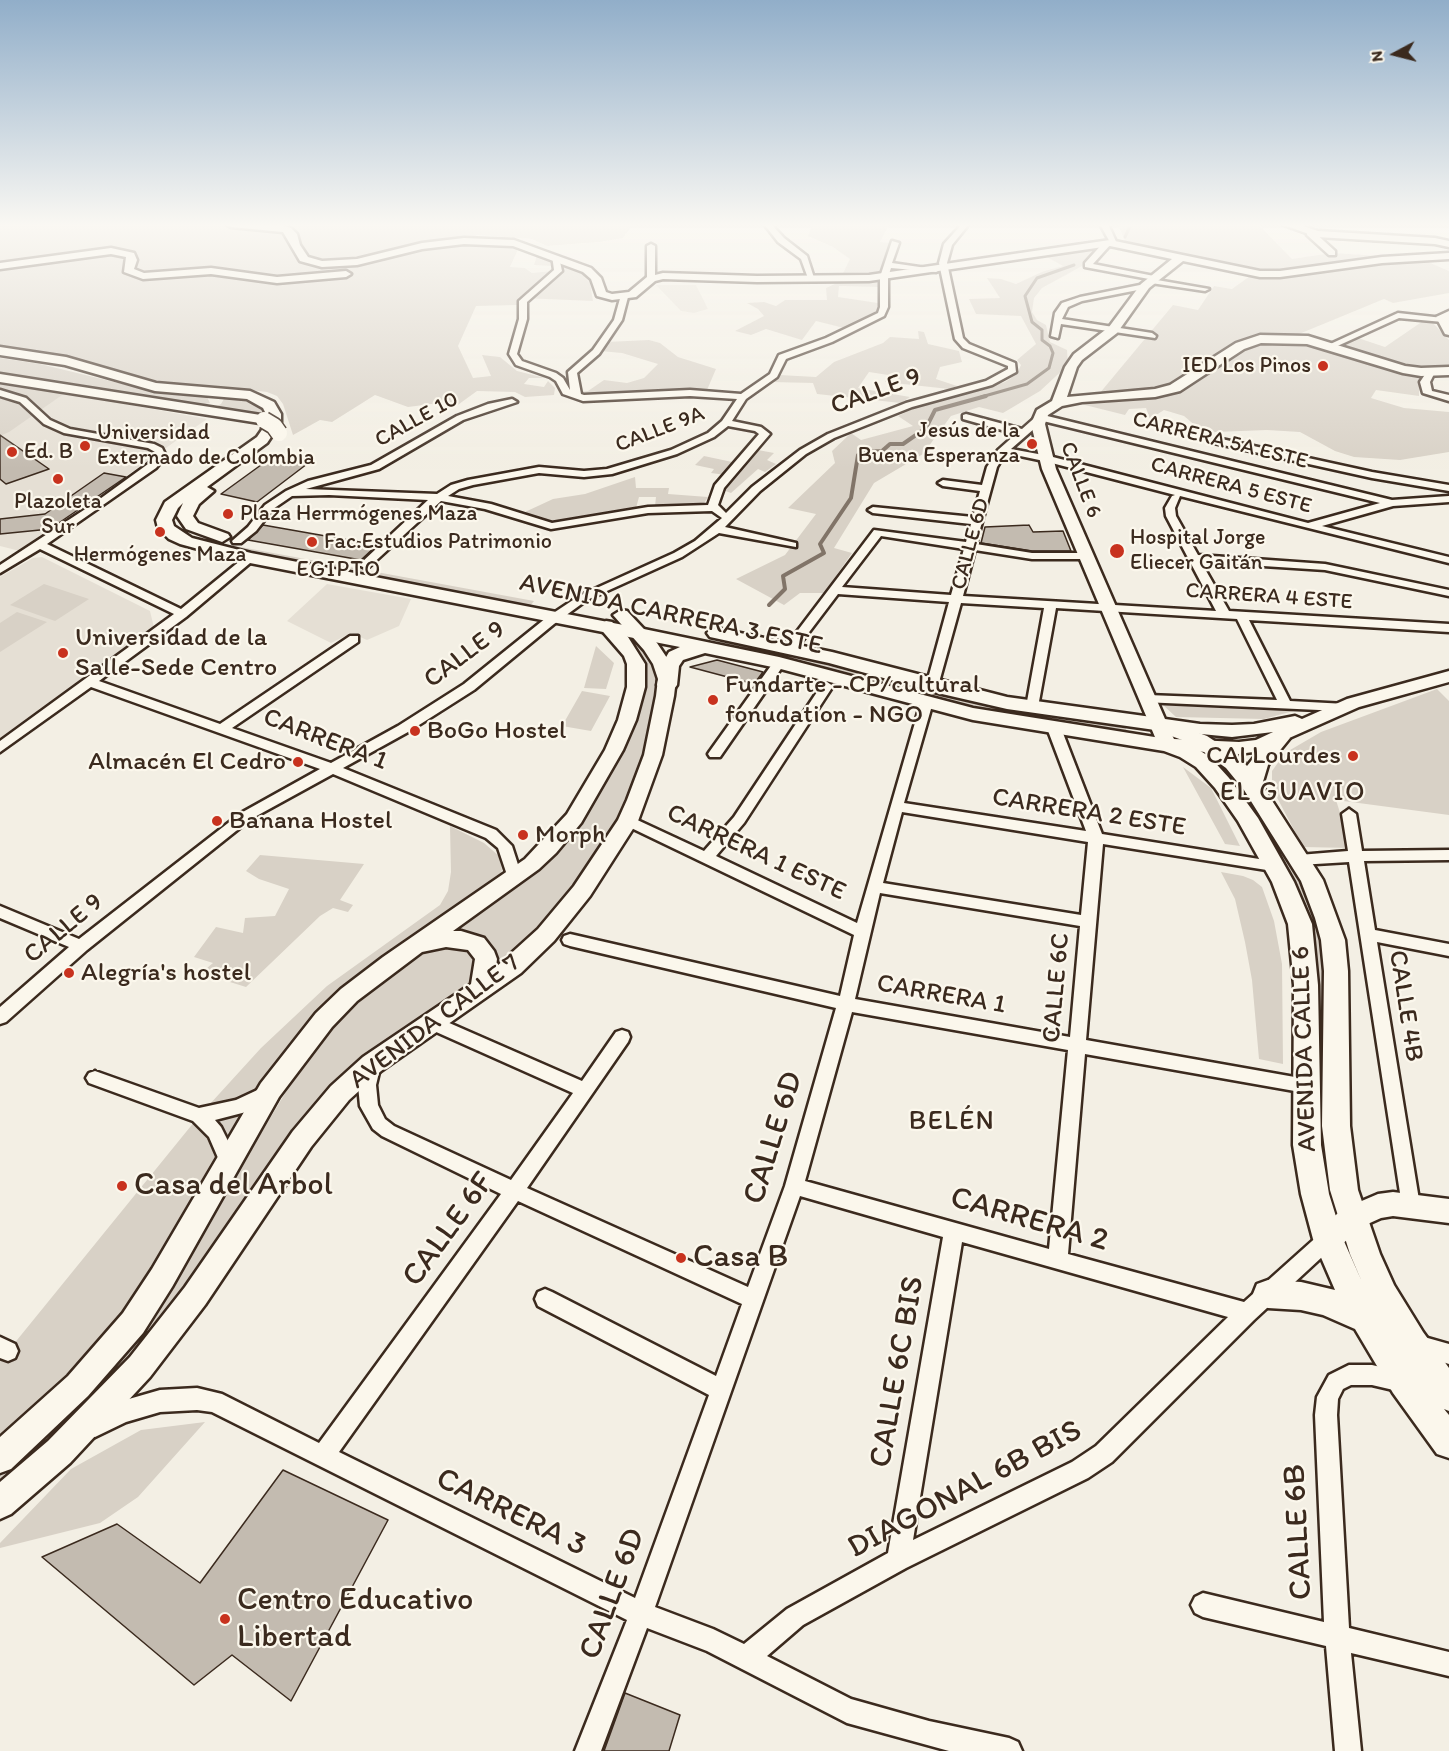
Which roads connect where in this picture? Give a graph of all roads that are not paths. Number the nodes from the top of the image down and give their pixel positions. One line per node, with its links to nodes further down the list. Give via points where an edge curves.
1 (524, 306): 19 (street, via 514,357 524,366 556,376 564,390)
2 (622, 306): 19 (street, via 618,320 596,352 572,372)
3 (884, 306): 20 (street, CALLE 9A, via 881,314 829,340 784,355 774,375)
4 (950, 306): 43 (street, CALLE 9, via 959,339 966,346 1014,366 1013,370 996,381 917,402 819,442 775,473)
5 (1066, 306): 7 (street, via 1060,310)
6 (1132, 306): 9 (street)
7 (1057, 321): 9 (street); 10 (street)
8 (1447, 322): 12 (street, via 1398,315)
9 (1113, 330): 11 (street); 23 (street, via 1074,362)
10 (1055, 336)
11 (1152, 336)
12 (1330, 346): 15 (street, via 1392,367); 23 (street, via 1297,339 1260,339 1240,346 1175,388)
13 (0, 351): 18 (main road, via 66,361 155,387)
14 (1449, 371): 15 (street)
15 (1431, 372): 21 (street, via 1425,382 1428,393)
16 (0, 378): 24 (main road)
17 (0, 393): 48 (street, via 24,400 47,422 67,431 152,446 161,453 152,466)
18 (219, 393): 24 (main road, via 220,399 213,404); 28 (main road, via 250,395 266,402 274,414)
19 (577, 397): 20 (street, via 703,393)
20 (743, 397): 27 (street, CALLE 9A)
21 (1449, 398)
22 (512, 402): 36 (street, CALLE 10, via 446,425 375,467 312,483)
23 (1058, 403): 26 (street, CALLE 6)
24 (181, 408): 28 (main road, via 250,416)
25 (966, 417): 29 (street)
26 (1039, 419): 29 (street, CALLE 6D); 32 (street, CALLE 6); 40 (street, CARRERA 5A ESTE)
27 (726, 423): 37 (street, CALLE 9A, via 687,447 621,468 584,474 532,471 472,482); 41 (street, via 758,429 765,436 725,479 714,498)
28 (271, 428): 47 (main road, AVENIDA CARRERA 3 ESTE, via 267,449 192,502 185,516 197,529); 52 (main road, AVENIDA CARRERA 3 ESTE, via 255,447 175,501 164,520 169,532 179,538)
29 (1024, 432): 31 (street, CALLE 6D)
30 (1216, 441): 34 (street)
31 (1003, 450): 32 (street, CARRERA 5 ESTE); 35 (street, CALLE 6D, via 992,467)
32 (1045, 458): 45 (street, CARRERA 5 ESTE); 51 (street, CALLE 6)
33 (943, 483): 35 (street)
34 (1449, 488)
35 (986, 489): 44 (street, CALLE 6D)
36 (290, 493): 37 (street); 47 (street, CALLE 10, via 268,507)
37 (438, 497): 41 (street, via 486,506 551,526 648,510); 55 (street, CALLE 9A)
38 (1176, 498): 53 (street, via 1170,508 1171,516)
39 (1449, 500): 40 (street)
40 (1392, 503): 45 (street, via 1330,522)
41 (714, 508): 43 (street)
42 (873, 510): 44 (street)
43 (727, 518): 46 (street, CALLE 9)
44 (977, 521): 50 (street, CALLE 6D)
45 (1295, 523): 54 (street, CARRERA 5 ESTE)
46 (717, 529): 49 (street); 61 (street, CALLE 9, via 678,555)
47 (237, 541): 55 (main road, AVENIDA CARRERA 3 ESTE)
48 (41, 545): 56 (street); 63 (street)
49 (792, 545)
50 (970, 546): 51 (street, via 1032,556); 57 (street, via 878,532); 59 (street, CALLE 6D)
51 (1087, 556): 62 (street, CALLE 6)
52 (250, 558): 63 (street); 66 (main road, AVENIDA CARRERA 3 ESTE)
53 (1194, 558): 58 (street, via 1325,567); 64 (street)
54 (1449, 560)
55 (365, 565): 61 (main road, AVENIDA CARRERA 3 ESTE)
56 (0, 570)
57 (835, 590): 59 (street, CARRERA 4 ESTE); 72 (street)
58 (1449, 593)
59 (956, 599): 60 (street, CARRERA 4 ESTE); 77 (street, CALLE 6D)
60 (1051, 604): 62 (street, CARRERA 4 ESTE); 80 (street)
61 (572, 605): 66 (street, CALLE 9); 67 (main road, AVENIDA CARRERA 3 ESTE)
62 (1109, 607): 64 (street, CARRERA 4 ESTE); 78 (street, CALLE 6)
63 (182, 614): 74 (street)
64 (1224, 614): 65 (street, CARRERA 4 ESTE)
65 (1241, 615): 68 (street, CARRERA 4 ESTE); 79 (street)
66 (556, 617): 67 (main road, AVENIDA CARRERA 3 ESTE); 89 (street, CALLE 9, via 469,687)
67 (613, 620): 69 (main road, AVENIDA CARRERA 3 ESTE); 72 (main road, AVENIDA CARRERA 3 ESTE); 100 (street, via 636,664 636,687 627,720 608,763 574,818 549,848)
68 (1449, 628)
69 (639, 633): 71 (main road, AVENIDA CARRERA 3 ESTE); 75 (street, via 662,664)
70 (354, 639): 83 (street)
71 (708, 647): 72 (main road, AVENIDA CARRERA 3 ESTE); 75 (main road, via 676,656)
72 (785, 656): 77 (main road, AVENIDA CARRERA 3 ESTE); 88 (street)
73 (1449, 676): 81 (street, via 1375,695)
74 (90, 682): 83 (street, CARRERA 1); 87 (street)
75 (667, 685): 93 (street, AVENIDA CALLE 7, via 653,755)
76 (827, 686): 97 (street, via 739,820)
77 (930, 694): 80 (main road, AVENIDA CARRERA 3 ESTE); 82 (main road, AVENIDA CARRERA 3 ESTE, via 973,714); 91 (street, CALLE 6D)
78 (1148, 699): 79 (street); 84 (street, CALLE 6)
79 (1286, 705): 81 (street)
80 (1032, 708): 84 (main road, AVENIDA CARRERA 3 ESTE)
81 (1334, 711): 84 (street, via 1254,730); 85 (street)
82 (1054, 728): 84 (main road, AVENIDA CARRERA 3 ESTE); 94 (street, CALLE 6C)
83 (222, 729): 89 (street, CARRERA 1)
84 (1163, 735): 86 (main road, AVENIDA CALLE 6, via 1186,733); 99 (main road, AVENIDA CALLE 6, via 1222,783)
85 (1280, 738): 86 (street, via 1254,746); 90 (main road, via 1258,763)
86 (1212, 747): 90 (main road, AVENIDA CALLE 6)
87 (0, 748)
88 (715, 754)
89 (331, 768): 100 (street, CARRERA 1, via 491,834 505,846); 107 (street, CALLE 9, via 246,816)
90 (1252, 785): 98 (main road, AVENIDA CALLE 6)
91 (896, 806): 94 (street, CARRERA 2 ESTE); 101 (street, CALLE 6D)
92 (1349, 814): 96 (street, CALLE 4B)
93 (628, 821): 97 (street, CARRERA 1 ESTE); 110 (street, AVENIDA CALLE 7, via 582,891 550,930 513,967)
94 (1096, 838): 99 (street, CARRERA 2 ESTE); 103 (street, CALLE 6C)
95 (1449, 855): 96 (street)
96 (1355, 856): 98 (street); 105 (street, CALLE 4B)
97 (706, 858): 104 (street, CARRERA 1 ESTE)
98 (1299, 860): 127 (main road, AVENIDA CALLE 6, via 1312,880 1333,940 1337,1149)
99 (1273, 866): 118 (main road, AVENIDA CALLE 6, via 1295,910 1303,943)
100 (514, 877): 109 (street)
101 (874, 887): 103 (street, CARRERA 1 ESTE); 104 (street, CALLE 6D)
102 (0, 912): 107 (street)
103 (1089, 922): 115 (street, CALLE 6C)
104 (862, 932): 111 (street, CALLE 6D)
105 (1368, 934): 108 (street); 125 (street, CALLE 4B)
106 (570, 940): 111 (street, CARRERA 1)
107 (81, 946): 112 (street, CALLE 9)
108 (1449, 950)
109 (405, 953): 110 (street, via 446,939 472,942 486,959); 119 (street, via 336,1007)
110 (482, 988): 113 (street, AVENIDA CALLE 7)
111 (846, 1004): 115 (street, CARRERA 1); 123 (street, CALLE 6D)
112 (0, 1017)
113 (431, 1022): 116 (street, AVENIDA CALLE 7); 120 (street)
114 (622, 1036): 120 (street, CALLE 6F)
115 (1077, 1045): 118 (street, CARRERA 1); 130 (street, CALLE 6C)
116 (372, 1064): 124 (street, via 367,1096 379,1124 398,1137); 141 (street, AVENIDA CALLE 7, via 302,1139 159,1345)
117 (95, 1078): 121 (street)
118 (1306, 1086): 129 (main road, AVENIDA CALLE 6, via 1310,1166)
119 (270, 1090): 121 (street, via 240,1107); 122 (street)
120 (585, 1090): 124 (street, CALLE 6F)
121 (199, 1116): 122 (street, via 215,1132)
122 (229, 1161): 143 (street, via 134,1323 78,1386)
123 (794, 1186): 128 (street, CARRERA 2); 132 (street, CALLE 6D)
124 (515, 1190): 132 (street); 142 (street, CALLE 6F)
125 (1411, 1206): 126 (street); 127 (street, via 1378,1206)
126 (1449, 1210)
127 (1352, 1218): 129 (street); 135 (main road, AVENIDA CALLE 6, via 1383,1295)
128 (954, 1231): 130 (street, CARRERA 2); 145 (street, CALLE 6C BIS)
129 (1328, 1239): 133 (street, DIAGONAL 6B BIS); 134 (main road, AVENIDA CALLE 6)
130 (1058, 1261): 133 (street, CARRERA 2)
131 (545, 1299): 138 (street)
132 (753, 1299): 138 (street, CALLE 6D)
133 (1257, 1304): 134 (main road, via 1301,1296 1326,1301); 145 (street, DIAGONAL 6B BIS, via 1104,1454 1080,1470)
134 (1364, 1318): 137 (main road, AVENIDA CALLE 6)
135 (1412, 1343): 136 (street); 139 (main road, AVENIDA CALLE 6)
136 (1449, 1354)
137 (1404, 1382): 140 (main road, AVENIDA CALLE 6); 148 (street, CALLE 6B, via 1349,1375 1336,1382 1328,1397)
138 (721, 1390): 147 (street, CALLE 6D)
139 (1449, 1395)
140 (1449, 1442)
141 (58, 1452): 142 (street, CARRERA 3, via 84,1432 122,1412 160,1401 197,1399 214,1402); 144 (street, AVENIDA CALLE 7)
142 (322, 1457): 147 (street, CARRERA 3)
143 (0, 1458)
144 (0, 1503)
145 (898, 1560): 149 (street, DIAGONAL 6B BIS, via 795,1617)
146 (1203, 1605): 148 (street)
147 (641, 1614): 149 (street, CARRERA 3); 151 (street, CALLE 6D)
148 (1337, 1638): 150 (street); 153 (street, CALLE 6B)
149 (748, 1657): 152 (street, CARRERA 3, via 847,1710)
150 (1449, 1664)
151 (588, 1751)
152 (1009, 1751)
153 (1348, 1751)

